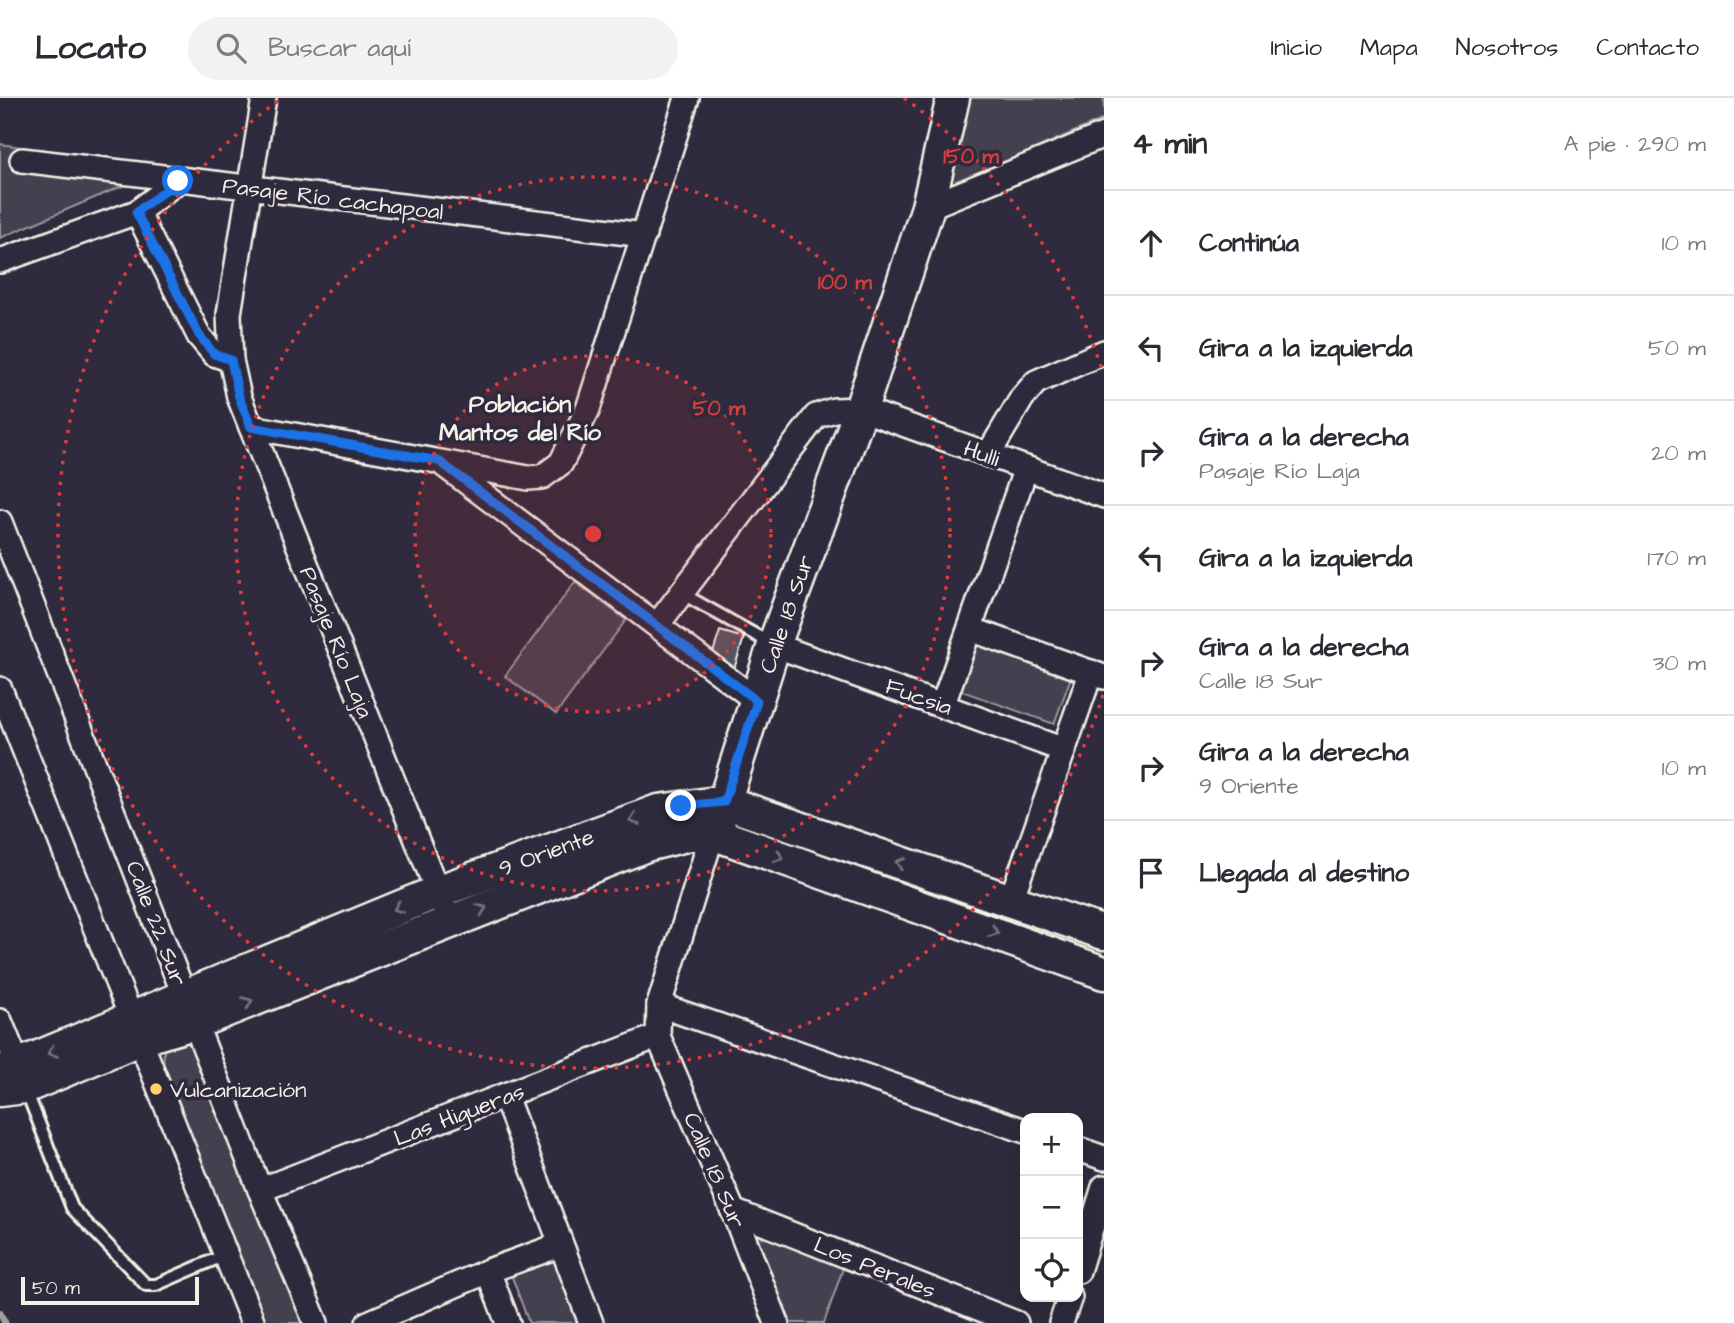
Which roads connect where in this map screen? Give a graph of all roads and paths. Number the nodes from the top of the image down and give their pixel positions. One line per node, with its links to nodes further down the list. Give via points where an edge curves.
1 (264, 98): 7 (street, Pasaje Río Laja)
2 (687, 98): 10 (street)
3 (953, 98): 8 (street, Calle 18 Sur)
4 (1104, 135): 8 (street)
5 (22, 160): 6 (street, Pasaje Río cachapoal)
6 (178, 181): 7 (street, Pasaje Río cachapoal); 9 (street)
7 (252, 187): 10 (street, Pasaje Río cachapoal); 13 (street, Pasaje Río Laja, via 229,314)
8 (928, 207): 14 (street, Calle 18 Sur)
9 (136, 212): 11 (street); 13 (street, via 199,335 214,354)
10 (644, 235): 17 (street, via 588,409 561,463 542,477 528,478)
11 (0, 261)
12 (1104, 352): 16 (street, via 1036,382)
13 (231, 360): 15 (street, Pasaje Río Laja)
14 (861, 409): 16 (street, Hulli); 21 (street, via 817,416); 24 (street, Calle 18 Sur)
15 (251, 427): 17 (street); 33 (street, Pasaje Río Laja)
16 (988, 455): 18 (street, Hulli)
17 (439, 461): 22 (street)
18 (1026, 468): 19 (street, Hulli); 23 (street)
19 (1104, 496)
20 (0, 522): 40 (street, Calle 22 Sur)
21 (681, 593): 22 (street); 24 (lane, via 737,631)
22 (658, 624): 27 (street, via 724,670)
23 (970, 629): 25 (street); 28 (street)
24 (774, 645): 27 (street, Calle 18 Sur); 28 (street, Fucsia)
25 (1098, 675): 29 (street)
26 (0, 689): 42 (street)
27 (757, 701): 30 (street, Calle 18 Sur)
28 (943, 704): 29 (street, Fucsia)
29 (1064, 750): 34 (street)
30 (724, 802): 31 (street, Calle 18 Sur); 32 (street, 9 Oriente, one-way to 30); 33 (street, 9 Oriente, one-way to 33, via 658,811)
31 (715, 834): 35 (street, 9 Oriente, one-way to 35); 36 (street, 9 Oriente, one-way to 31, via 646,845 690,834); 39 (street, Calle 18 Sur)
32 (946, 880): 34 (street, 9 Oriente); 35 (street)
33 (437, 892): 36 (street, Pasaje Río Laja); 40 (street, 9 Oriente, one-way to 40)
34 (1011, 901): 37 (street, 9 Oriente)
35 (936, 911): 38 (street, 9 Oriente, one-way to 38)
36 (450, 921): 40 (street, 9 Oriente, one-way to 36)
37 (1104, 933)
38 (1104, 972)
39 (659, 1005): 43 (street, Calle 18 Sur); 46 (street)
40 (190, 1009): 42 (street, 9 Oriente); 50 (street, Calle 22 Sur)
41 (0, 1021): 44 (street)
42 (135, 1030): 44 (street, 9 Oriente); 53 (street)
43 (658, 1036): 45 (street, Las Higueras); 51 (street, Calle 18 Sur)
44 (11, 1079): 53 (lane, via 72,1208 146,1285 156,1285)
45 (505, 1096): 50 (street, Las Higueras); 52 (street)
46 (1020, 1129)
47 (1083, 1151): 48 (street)
48 (1104, 1158)
49 (1104, 1187): 54 (street)
50 (260, 1190): 58 (street, Calle 22 Sur)
51 (733, 1211): 62 (street, Calle 18 Sur); 63 (street, Los Perales)
52 (561, 1245): 55 (street); 61 (street)
53 (225, 1255): 57 (street)
54 (1083, 1255)
55 (488, 1271): 59 (street); 60 (street)
56 (1068, 1302): 64 (street)
57 (253, 1323)
58 (316, 1323)
59 (368, 1323)
60 (508, 1323)
61 (591, 1323)
62 (777, 1323)
63 (1016, 1323)
64 (1061, 1323)

